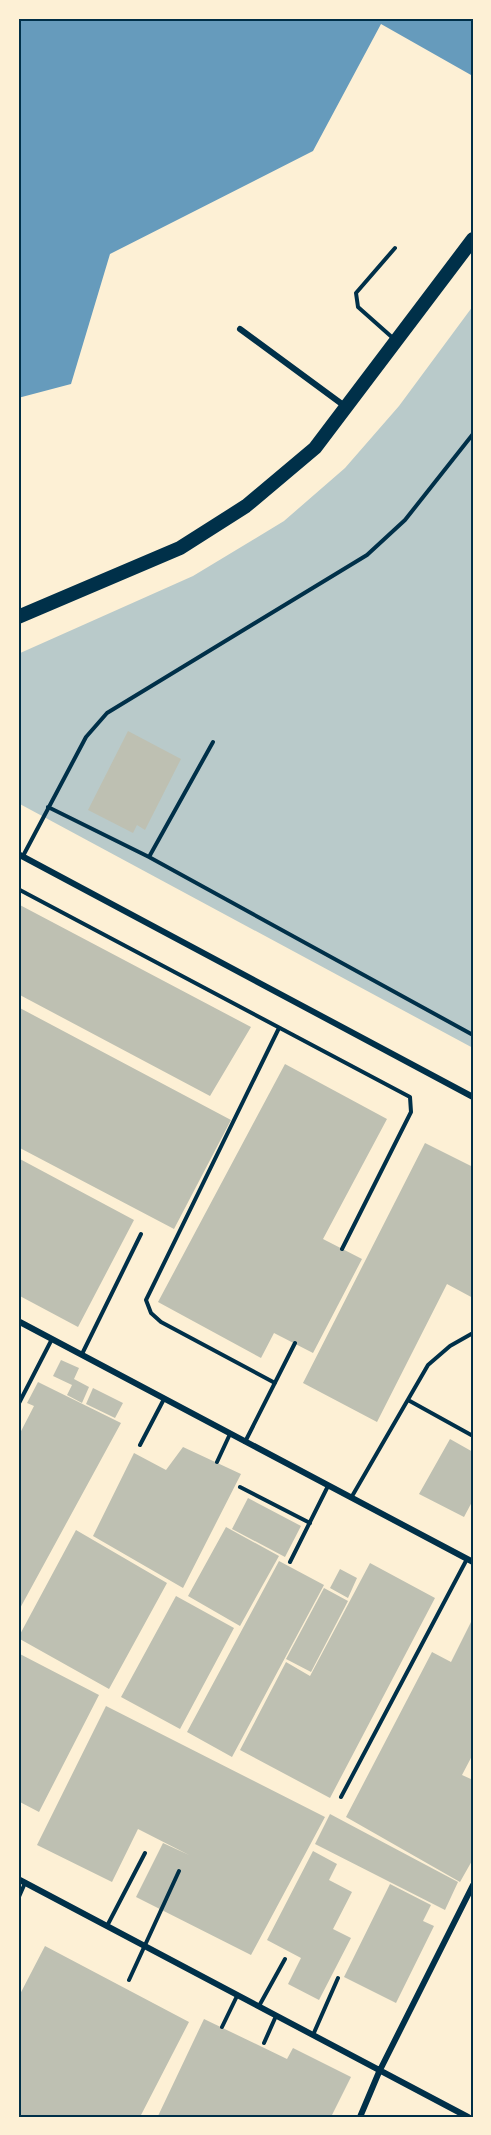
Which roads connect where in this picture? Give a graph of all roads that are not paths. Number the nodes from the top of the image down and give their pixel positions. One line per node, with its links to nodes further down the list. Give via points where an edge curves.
1 (473, 239): 4 (main road)
2 (395, 248): 4 (lane, via 355,299 358,307)
3 (240, 328): 5 (street)
4 (397, 341): 5 (main road)
5 (346, 407): 7 (main road, via 315,448 246,506 189,542)
6 (473, 434): 9 (lane, via 405,520 367,555 107,713 86,737)
7 (18, 617)
8 (213, 742): 11 (lane)
9 (48, 807): 10 (lane); 11 (lane)
10 (20, 855): 15 (street)
11 (149, 858): 14 (lane)
12 (18, 889): 13 (lane)
13 (279, 1028): 17 (lane, via 406,1094 412,1102 411,1112); 23 (lane, via 146,1300 161,1322)
14 (473, 1035)
15 (473, 1097)
16 (141, 1234): 22 (lane)
17 (342, 1249)
18 (18, 1321): 20 (street)
19 (473, 1333): 25 (lane, via 428,1365)
20 (52, 1339): 22 (street); 26 (lane)
21 (295, 1343): 23 (lane)
22 (82, 1355): 24 (street)
23 (275, 1383): 29 (lane)
24 (164, 1399): 27 (street); 30 (lane)
25 (408, 1400): 28 (lane); 34 (lane)
26 (18, 1405)
27 (230, 1434): 29 (street); 31 (lane)
28 (473, 1436)
29 (245, 1442): 32 (street)
30 (140, 1445)
31 (217, 1462)
32 (328, 1486): 34 (street); 35 (lane)
33 (240, 1487): 35 (lane)
34 (351, 1498): 36 (street)
35 (310, 1523): 37 (lane)
36 (470, 1561): 38 (lane)
37 (290, 1562)
38 (341, 1797)
39 (145, 1853): 45 (lane)
40 (179, 1871): 46 (lane)
41 (18, 1879): 42 (street)
42 (25, 1883): 44 (lane); 45 (street)
43 (473, 1886): 56 (street)
44 (18, 1899)
45 (107, 1926): 46 (street)
46 (145, 1947): 49 (lane); 50 (street)
47 (285, 1959): 51 (lane)
48 (338, 1978): 54 (lane)
49 (129, 1980)
50 (237, 1996): 51 (street); 53 (lane)
51 (258, 2007): 52 (street)
52 (276, 2016): 54 (street); 55 (lane)
53 (222, 2027)
54 (312, 2036): 56 (street)
55 (264, 2043)
56 (379, 2072): 57 (street); 58 (street)
57 (360, 2117)
58 (468, 2117)

